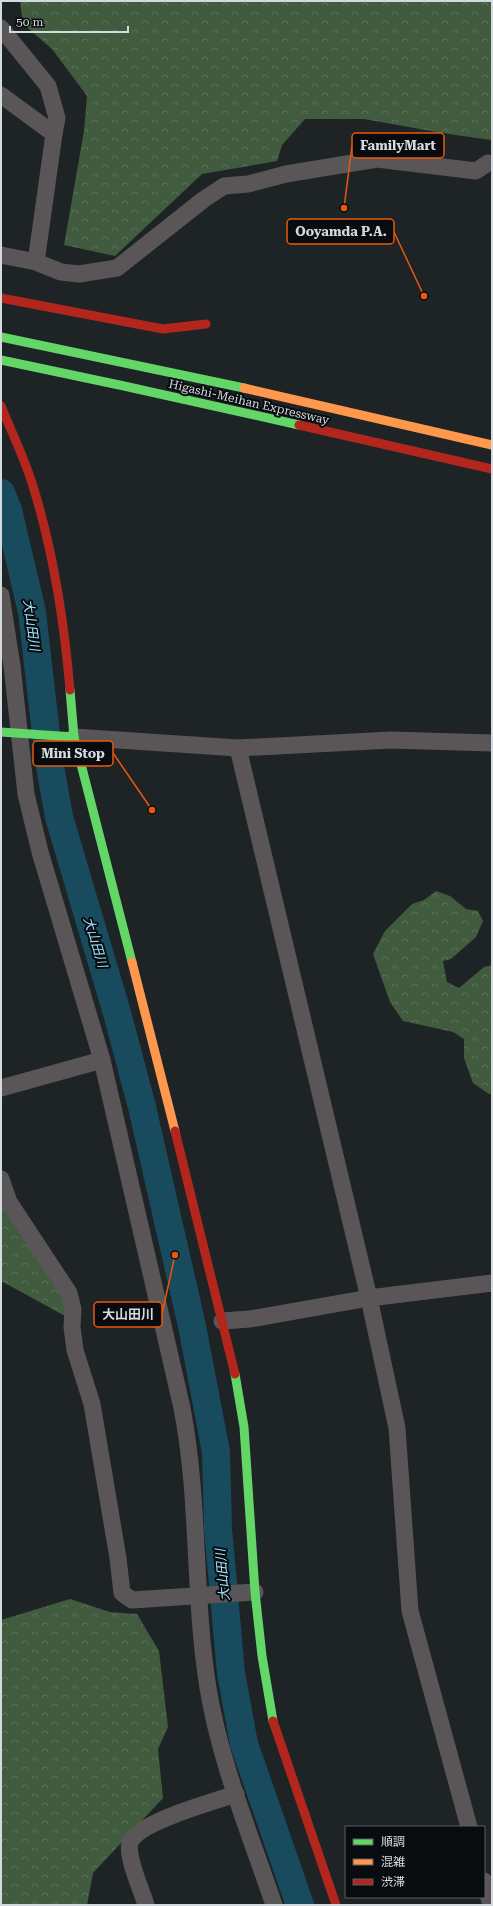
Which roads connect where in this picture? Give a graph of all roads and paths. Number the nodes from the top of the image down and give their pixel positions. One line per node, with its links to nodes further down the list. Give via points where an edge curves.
1 (1, 28): 3 (street, via 48,86 58,118)
2 (1, 95): 3 (street)
3 (54, 134): 6 (street)
4 (488, 163): 6 (street, via 476,171 377,159 286,174 248,184 224,186 117,268 79,274 61,272)
5 (1, 255): 6 (street)
6 (36, 262)
7 (1, 298): 8 (main road, via 163,329)
8 (206, 324)
9 (1, 337): 12 (main road, Higashi-Meihan Expressway, via 242,387)
10 (1, 360): 13 (main road, Higashi-Meihan Expressway, via 238,410)
11 (1, 406): 19 (main road, via 32,482 50,551 66,642)
12 (492, 445)
13 (408, 451): 14 (main road); 15 (main road, Higashi-Meihan Expressway)
14 (436, 467)
15 (492, 469)
16 (1, 595): 18 (street)
17 (1, 732): 18 (main road)
18 (22, 734): 19 (main road); 22 (street, via 25,787 40,852)
19 (71, 737): 21 (street); 27 (main road, via 171,1114)
20 (492, 743): 21 (street, via 391,740)
21 (238, 748): 26 (street)
22 (102, 1060): 23 (street); 29 (street, via 189,1445)
23 (1, 1088)
24 (1, 1179): 29 (street, via 9,1202 69,1293 73,1309 75,1350 92,1404 122,1593 132,1600)
25 (492, 1283): 26 (street)
26 (369, 1298): 27 (street, via 250,1319); 31 (street, via 397,1428 410,1611)
27 (222, 1321): 28 (main road, via 232,1358 244,1427)
28 (255, 1592): 29 (street); 35 (main road, via 272,1718)
29 (198, 1596): 30 (street, via 212,1708)
30 (236, 1794): 33 (street, via 176,1814 140,1832 130,1842 130,1852); 34 (street)
31 (469, 1826)
32 (485, 1885): 36 (street)
33 (146, 1905)
34 (274, 1905)
35 (336, 1905)
36 (490, 1905)

